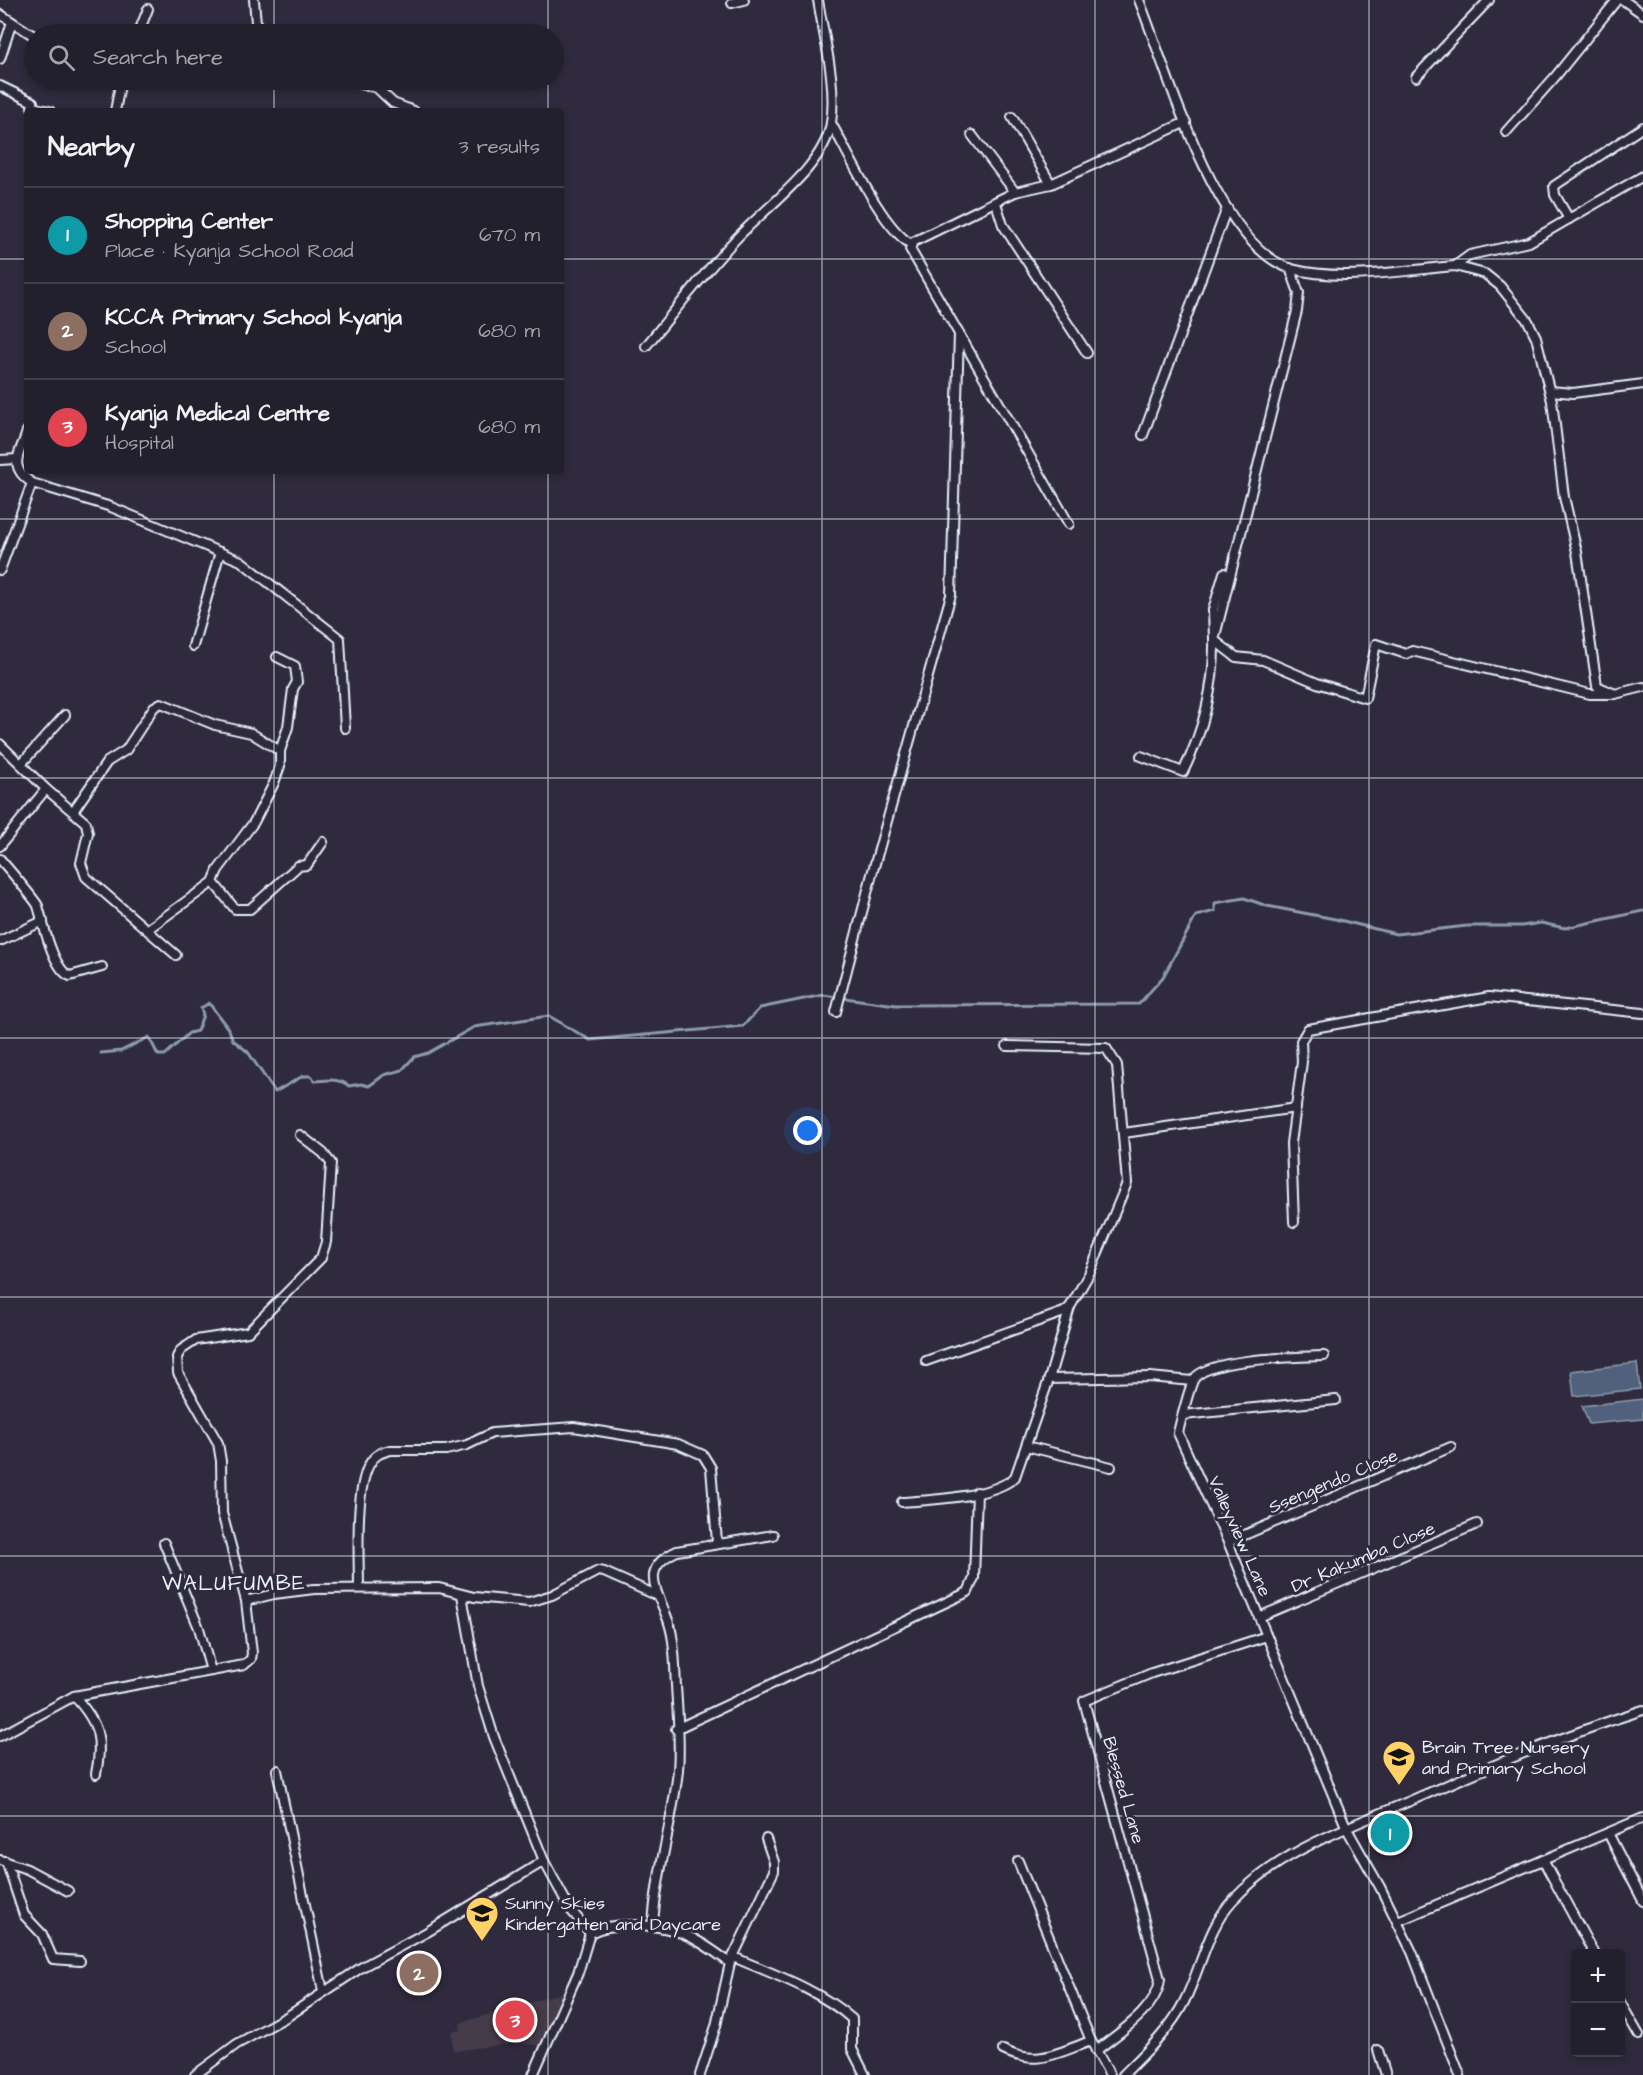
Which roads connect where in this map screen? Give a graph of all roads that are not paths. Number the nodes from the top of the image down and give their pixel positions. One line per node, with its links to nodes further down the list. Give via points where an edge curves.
1 (254, 0): 14 (street)
2 (744, 0): 8 (street)
3 (818, 0): 26 (street, via 831,83)
4 (1139, 0): 25 (street)
5 (1489, 0): 17 (street)
6 (1617, 0): 28 (street)
7 (1623, 0): 10 (street)
8 (732, 3)
9 (148, 9): 13 (street)
10 (1643, 14)
11 (0, 15): 12 (street)
12 (12, 22): 15 (street); 16 (street)
13 (142, 24)
14 (256, 24)
15 (24, 30)
16 (0, 59)
17 (1416, 77)
18 (0, 87): 21 (street)
19 (119, 90): 22 (street)
20 (379, 90): 23 (street)
21 (42, 108)
22 (116, 108)
23 (401, 108)
24 (1012, 117): 31 (street)
25 (1186, 122): 31 (street); 34 (street)
26 (831, 123): 36 (street, via 879,207 900,238); 40 (street, via 814,161 733,242)
27 (1643, 127): 35 (street, via 1554,186)
28 (1506, 132)
29 (972, 135): 32 (street)
30 (1643, 176): 35 (street)
31 (1051, 184): 32 (street)
32 (1015, 192): 33 (street)
33 (996, 203): 36 (street); 41 (street, via 1003,225)
34 (1227, 208): 38 (street, via 1254,246); 44 (street)
35 (1569, 219): 37 (street, via 1528,242 1470,255)
36 (911, 244): 39 (street, via 911,253)
37 (1455, 266): 38 (street, via 1323,274); 43 (street, via 1485,274 1528,321)
38 (1290, 268): 53 (street, via 1299,293 1297,311)
39 (959, 334): 49 (street); 77 (street, via 951,595)
40 (646, 346)
41 (1087, 353)
42 (1643, 384): 43 (street, via 1572,393)
43 (1550, 391): 56 (street)
44 (1143, 435)
45 (23, 448): 46 (street)
46 (17, 459): 47 (street); 48 (street, via 23,477)
47 (0, 460)
48 (32, 483): 50 (street, via 111,507); 51 (street)
49 (1069, 524)
50 (220, 552): 54 (street); 61 (street, via 245,563 340,639)
51 (0, 570)
52 (1224, 573): 53 (street, via 1213,610)
53 (1214, 640): 58 (street, via 1236,657 1263,660 1365,698 1376,644 1406,654 1412,651); 64 (street, via 1215,663 1208,699 1183,772)
54 (194, 646)
55 (277, 657): 63 (street, via 295,666 298,679)
56 (1597, 686): 58 (street); 59 (street)
57 (1643, 687): 59 (street)
58 (1590, 693): 59 (street)
59 (1615, 694)
60 (65, 715): 65 (street)
61 (345, 728)
62 (0, 744): 65 (street)
63 (280, 751): 67 (street, via 250,733 215,725 160,703 123,753 107,762); 71 (street, via 274,783 254,822)
64 (1141, 756)
65 (21, 764): 66 (street)
66 (46, 789): 67 (street); 69 (street)
67 (74, 810): 73 (street, via 88,826 81,863 83,873)
68 (323, 842): 71 (street, via 307,865 298,866 250,909 234,909)
69 (0, 846)
70 (0, 859): 72 (street, via 36,900)
71 (213, 882): 73 (street)
72 (43, 921): 74 (street); 76 (street, via 56,960 66,974)
73 (148, 929): 75 (street)
74 (0, 941)
75 (176, 955)
76 (102, 967)
77 (836, 1012)
78 (1643, 1013): 80 (street, via 1489,997 1308,1029 1301,1041)
79 (1007, 1046): 81 (street, via 1106,1048 1117,1065)
80 (1296, 1108): 81 (street); 83 (street, via 1291,1143)
81 (1124, 1133): 84 (street, via 1127,1183 1089,1274)
82 (300, 1135): 104 (street, via 331,1163 326,1242 321,1258 248,1332 196,1340 177,1357 178,1373 218,1443 222,1513)
83 (1294, 1222)
84 (1070, 1308): 86 (street); 87 (street)
85 (1324, 1356): 88 (street, via 1254,1359 1206,1370)
86 (926, 1360)
87 (1049, 1379): 88 (street, via 1150,1377); 91 (street)
88 (1192, 1381): 90 (street, Valleyview Lane)
89 (1336, 1400): 90 (street)
90 (1183, 1415): 99 (street, Valleyview Lane, via 1178,1433)
91 (1026, 1446): 93 (street); 94 (street, via 1011,1482)
92 (1451, 1447): 99 (street, Ssengendo Close)
93 (1111, 1467)
94 (977, 1492): 95 (street); 110 (street, via 974,1578 968,1592)
95 (902, 1502)
96 (1477, 1524): 105 (street, Dr Kakumba Close)
97 (773, 1535): 98 (street)
98 (717, 1542): 101 (street, via 711,1468 699,1452 670,1442 586,1428 492,1433 456,1448 391,1450 373,1459 366,1471 362,1498); 103 (street, via 667,1556 655,1571)
99 (1228, 1542): 105 (street, Valleyview Lane)
100 (164, 1543): 107 (street, via 199,1628)
101 (359, 1588): 102 (street, via 439,1588); 104 (street, via 299,1590)
102 (462, 1595): 103 (street, via 529,1602 598,1571); 120 (street, via 483,1704)
103 (656, 1595): 110 (street, via 673,1639)
104 (246, 1601): 107 (street, via 251,1659 244,1665)
105 (1259, 1617): 106 (street, Valleyview Lane)
106 (1267, 1636): 115 (street, Valleyview Lane); 136 (street, Blessed Lane, via 1152,1673 1084,1701 1160,1979 1158,1991 1145,2009)
107 (211, 1671): 108 (street)
108 (74, 1696): 111 (street); 113 (street, via 98,1731)
109 (1643, 1710): 115 (street, via 1470,1775)
110 (676, 1729): 125 (street, via 678,1772 658,1874)
111 (0, 1736)
112 (277, 1770): 130 (street)
113 (96, 1774)
114 (1643, 1818): 116 (street)
115 (1347, 1828): 124 (street, Valleyview Lane); 142 (street, via 1286,1858 1233,1900 1214,1930 1184,2002 1157,2041)
116 (1608, 1833): 118 (street); 123 (street)
117 (766, 1839): 128 (street, via 774,1870)
118 (1543, 1860): 124 (street); 127 (street)
119 (3, 1861): 122 (street); 129 (street, via 24,1915 42,1934 53,1959)
120 (544, 1861): 126 (street, via 570,1909); 130 (street)
121 (1018, 1861): 133 (street)
122 (68, 1891)
123 (1643, 1901)
124 (1398, 1921): 144 (street, Valleyview Lane)
125 (653, 1925): 126 (street, via 604,1927); 128 (street, via 680,1932)
126 (590, 1933): 138 (street, via 578,1973)
127 (1592, 1949)
128 (732, 1960): 139 (street); 140 (street, via 771,1972 846,2014 854,2025 852,2049)
129 (80, 1961)
130 (322, 1991): 137 (street)
131 (1621, 2003): 132 (street)
132 (1638, 2035)
133 (1091, 2042): 134 (street, via 1037,2059); 136 (street)
134 (1003, 2050)
135 (1378, 2050): 143 (street)
136 (1096, 2051): 141 (street)
137 (195, 2075)
138 (533, 2075)
139 (700, 2075)
140 (865, 2075)
141 (1110, 2075)
142 (1123, 2075)
143 (1386, 2075)
144 (1460, 2075)

